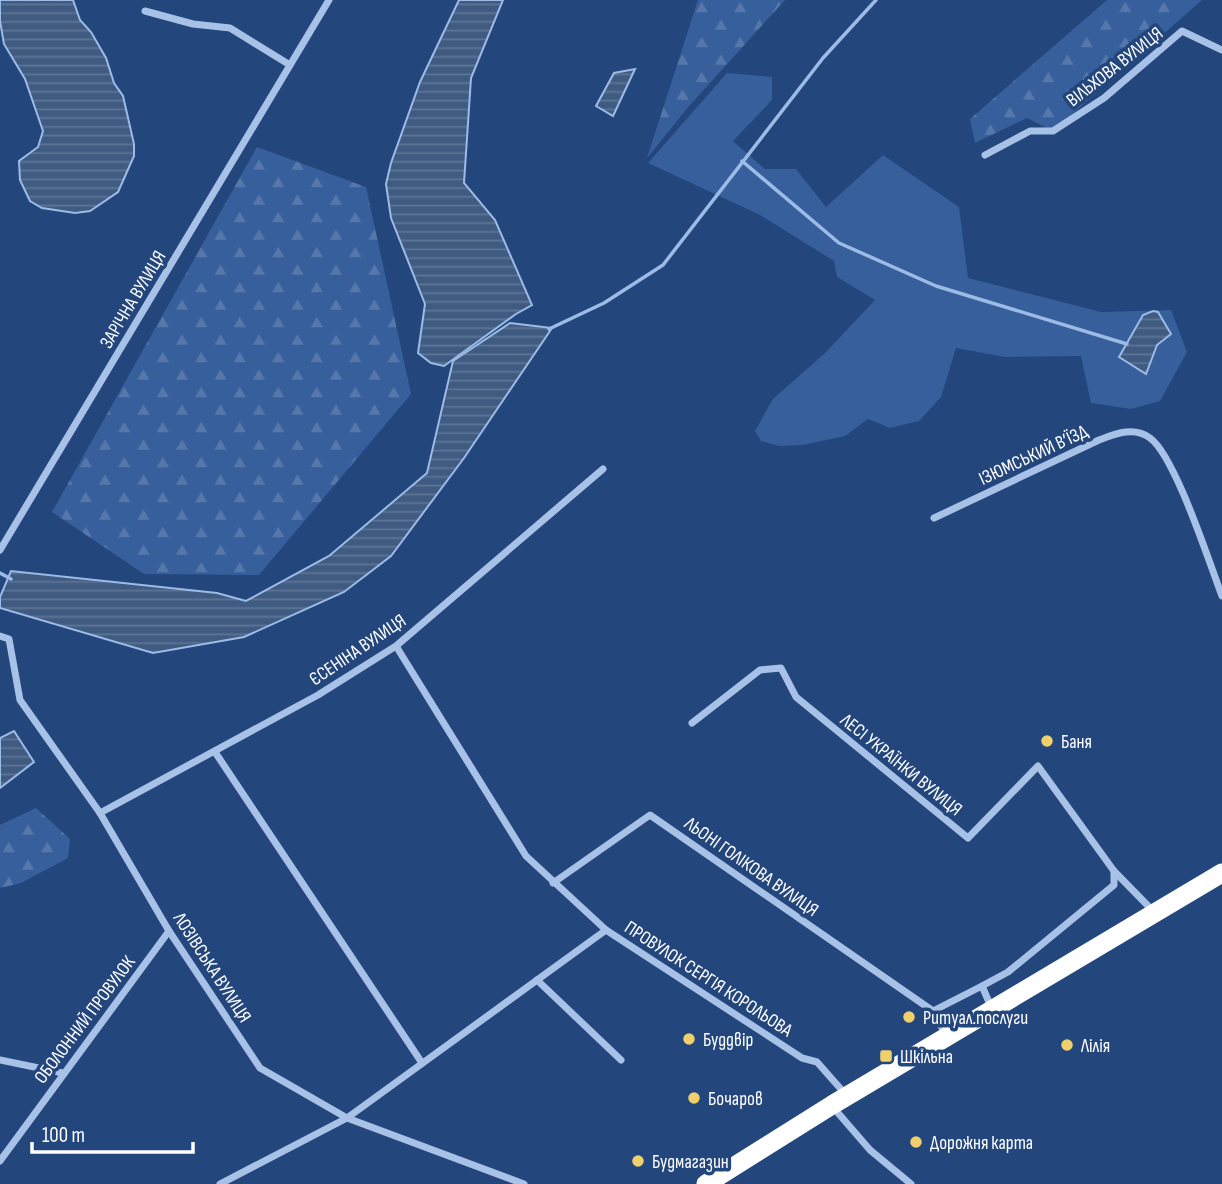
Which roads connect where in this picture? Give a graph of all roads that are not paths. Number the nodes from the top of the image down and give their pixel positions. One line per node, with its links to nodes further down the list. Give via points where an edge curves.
1 (329, 0): 4 (street, ЗАРІЧНА ВУЛИЦЯ)
2 (145, 11): 4 (street, via 193,24 230,27)
3 (1222, 50): 5 (street, ВІЛЬХОВА ВУЛИЦЯ, via 1182,31 1104,98 1053,131 1030,131)
4 (290, 65): 8 (street, ЗАРІЧНА ВУЛИЦЯ)
5 (985, 155)
6 (603, 469): 11 (street, ЄСЕНІНА ВУЛИЦЯ)
7 (934, 519): 9 (street, ІЗЮМСЬКИЙ В’ЇЗД, via 1112,435 1125,430 1149,436 1167,455)
8 (0, 550)
9 (1222, 596)
10 (0, 636): 14 (street, ЛОЗІВСЬКА ВУЛИЦЯ, via 9,639 20,700)
11 (396, 646): 13 (street, ЄСЕНІНА ВУЛИЦЯ); 17 (street, ПРОВУЛОК СЕРГІЯ КОРОЛЬОВА, via 526,856)
12 (692, 723): 15 (street, ЛЕСІ УКРАЇНКИ ВУЛИЦЯ, via 760,670 781,668 796,697 968,838 1038,766)
13 (215, 752): 14 (street, ЄСЕНІНА ВУЛИЦЯ); 28 (street)
14 (100, 813): 20 (street, ЛОЗІВСЬКА ВУЛИЦЯ)
15 (1114, 871): 18 (street); 22 (street, via 1114,885 1007,972)
16 (1222, 873): 18 (highway)
17 (553, 883): 19 (street, ПРОВУЛОК СЕРГІЯ КОРОЛЬОВА); 24 (street, ЛЬОНІ ГОЛІКОВА ВУЛИЦЯ, via 650,815)
18 (1155, 912): 23 (highway)
19 (606, 930): 21 (street); 30 (street, ПРОВУЛОК СЕРГІЯ КОРОЛЬОВА, via 802,1058 817,1062)
20 (169, 931): 29 (street, ОБОЛОННИЙ ПРОВУЛОК); 31 (street, ЛОЗІВСЬКА ВУЛИЦЯ, via 260,1068)
21 (537, 980): 27 (street); 28 (street)
22 (982, 986): 23 (street); 24 (street)
23 (992, 1010): 25 (highway)
24 (933, 1011): 25 (street, ЛЬОНІ ГОЛІКОВА ВУЛИЦЯ)
25 (948, 1037): 30 (highway)
26 (0, 1060): 29 (street)
27 (621, 1060)
28 (422, 1063): 31 (street)
29 (63, 1073): 32 (street, ОБОЛОННИЙ ПРОВУЛОК)
30 (840, 1101): 35 (highway); 36 (street, ПРОВУЛОК СЕРГІЯ КОРОЛЬОВА, via 870,1150)
31 (347, 1118): 33 (street); 34 (street, ЛОЗІВСЬКА ВУЛИЦЯ)
32 (0, 1161)
33 (220, 1184)
34 (524, 1184)
35 (706, 1184)
36 (911, 1184)

